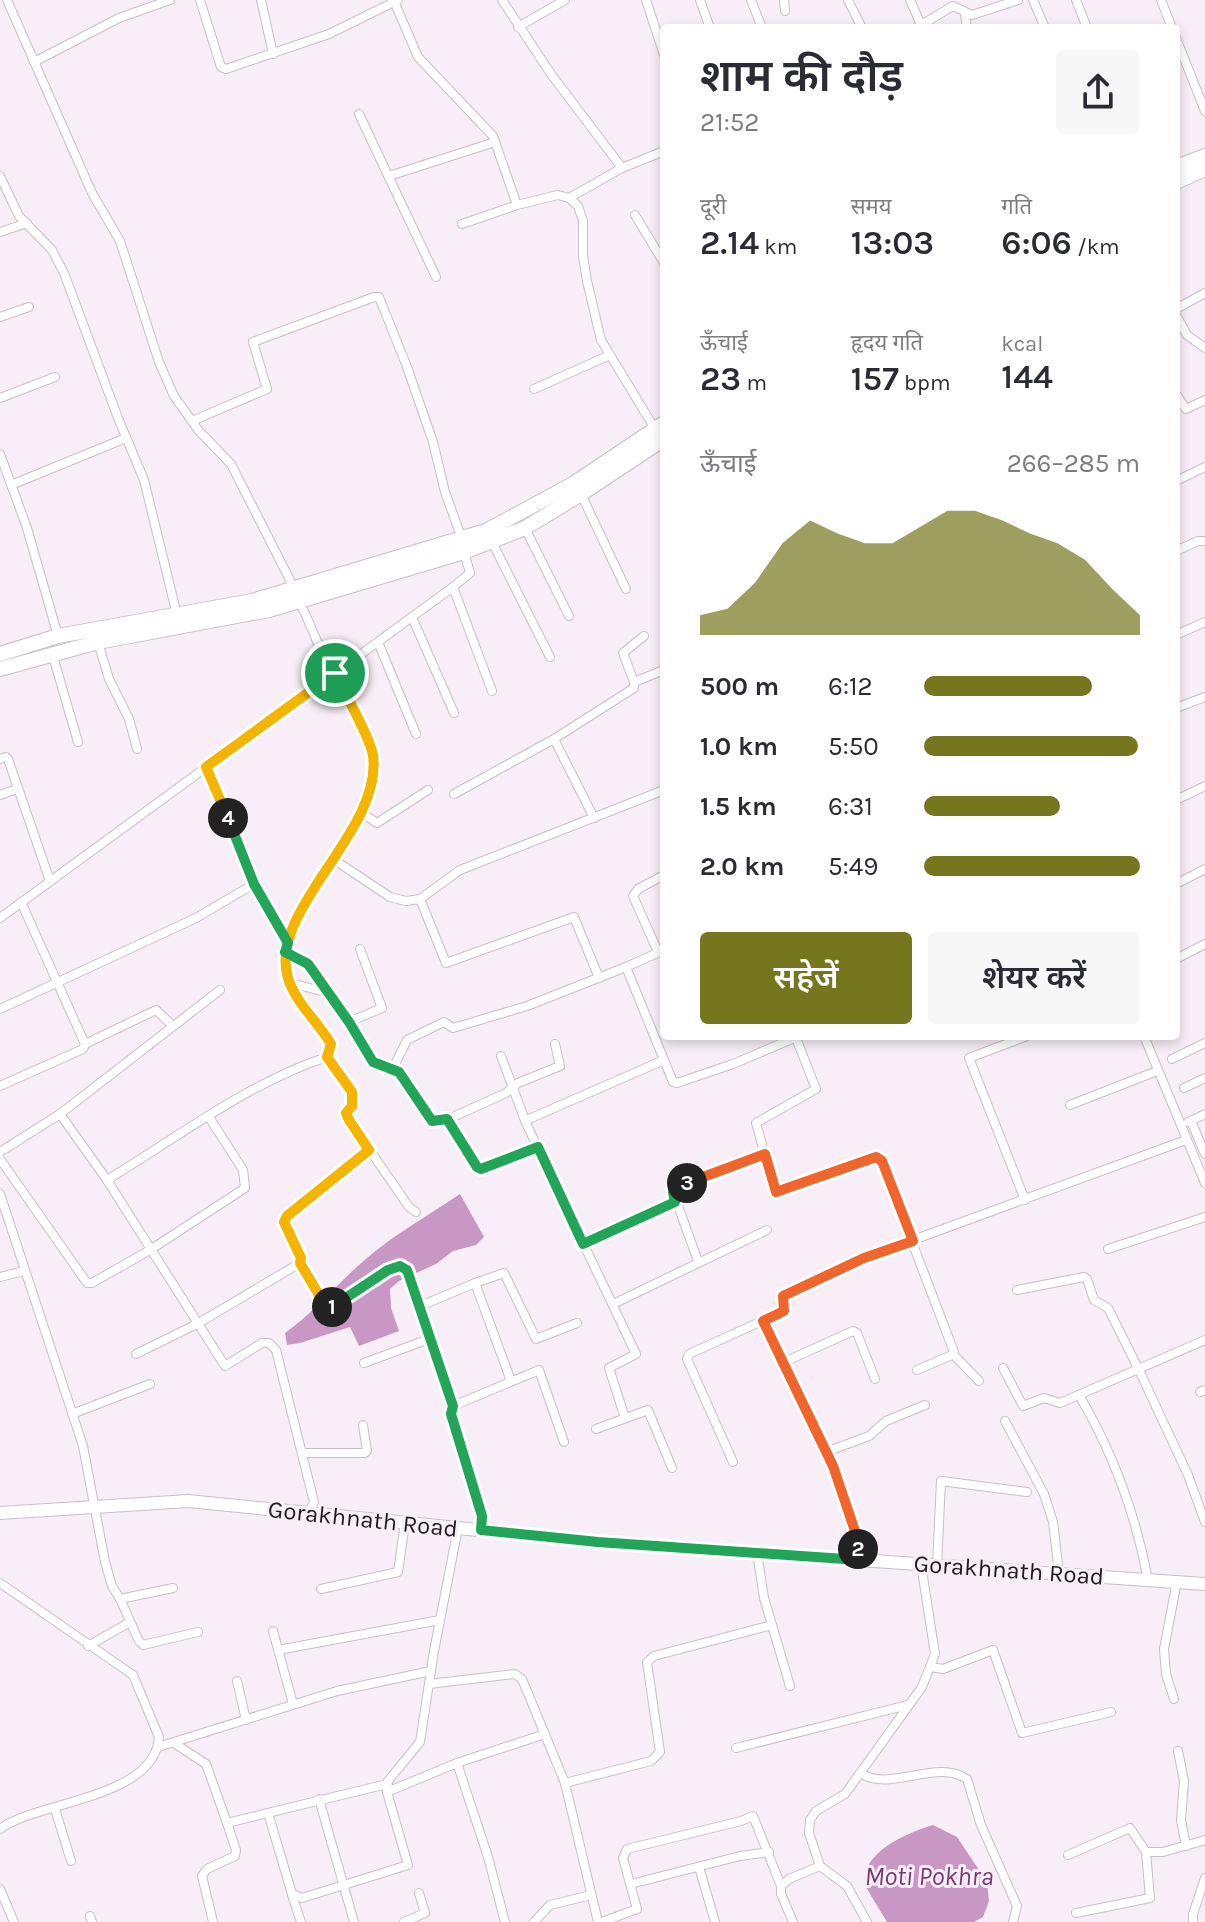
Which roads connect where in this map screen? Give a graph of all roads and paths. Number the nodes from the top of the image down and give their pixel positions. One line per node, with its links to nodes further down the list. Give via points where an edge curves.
1 (7, 0): 34 (street)
2 (170, 0): 34 (street, via 119,18)
3 (200, 0): 33 (street, via 223,69)
4 (261, 0): 33 (street)
5 (502, 0): 30 (street)
6 (565, 0): 30 (street)
7 (646, 0): 31 (street)
8 (700, 0): 21 (street)
9 (751, 0): 22 (street)
10 (784, 0): 19 (street)
11 (848, 0): 23 (street)
12 (910, 0): 24 (street)
13 (1018, 0): 20 (street)
14 (1033, 0): 27 (street)
15 (1076, 0): 28 (street)
16 (1161, 0): 29 (street)
17 (396, 1): 33 (street); 37 (street, via 418,57)
18 (948, 4): 20 (street); 25 (street)
19 (785, 11)
20 (965, 14): 26 (street)
21 (709, 24)
22 (760, 24)
23 (860, 24)
24 (917, 24)
25 (921, 24)
26 (966, 24)
27 (1043, 24)
28 (1085, 24)
29 (1170, 24)
30 (518, 27): 41 (street)
31 (660, 43)
32 (1180, 48): 35 (street)
33 (273, 54)
34 (34, 62): 66 (street, via 92,193 120,241 159,362)
35 (1205, 111)
36 (359, 114): 44 (street)
37 (495, 142): 44 (street); 47 (street)
38 (660, 153): 41 (street)
39 (1205, 156): 40 (main road)
40 (1180, 165)
41 (622, 168): 46 (street)
42 (1205, 169): 45 (main road)
43 (0, 176): 49 (street)
44 (389, 176): 53 (street)
45 (1180, 180)
46 (569, 198): 47 (street, via 558,195); 60 (street, via 581,213 587,281 598,330)
47 (517, 205): 50 (street)
48 (635, 215): 52 (street)
49 (27, 223): 51 (street); 70 (street, via 52,250 64,273)
50 (462, 224)
51 (0, 232)
52 (660, 256)
53 (436, 277)
54 (1205, 293): 56 (street)
55 (29, 307): 57 (street)
56 (1180, 309)
57 (0, 317)
58 (1180, 320): 59 (street, via 1187,335)
59 (1205, 348)
60 (610, 355): 62 (street); 67 (street)
61 (55, 377): 63 (street)
62 (534, 389)
63 (0, 398)
64 (1180, 400): 65 (street, via 1186,409)
65 (1205, 400)
66 (192, 421): 79 (street, via 267,389 253,342 379,297 433,442); 83 (street, via 231,464)
67 (660, 429)
68 (660, 431): 75 (main road)
69 (660, 431): 79 (main road)
70 (126, 438): 74 (street); 84 (street, via 144,480)
71 (0, 454): 74 (street)
72 (1205, 467): 73 (street)
73 (1180, 479)
74 (11, 485): 89 (street)
75 (581, 494): 76 (main road); 82 (street)
76 (525, 528): 78 (main road); 85 (street)
77 (1205, 541): 80 (street)
78 (492, 542): 79 (main road); 95 (street)
79 (463, 545): 81 (street, via 470,573); 83 (main road)
80 (1180, 549)
81 (453, 587): 86 (street); 100 (street)
82 (626, 589)
83 (297, 595): 84 (main road); 91 (main road, via 269,610); 98 (street)
84 (177, 615): 89 (main road)
85 (569, 616)
86 (412, 617): 92 (street); 103 (street)
87 (1205, 622): 88 (street)
88 (1180, 633)
89 (58, 636): 94 (main road)
90 (644, 636): 99 (street, via 623,653)
91 (98, 642): 93 (main road); 107 (street)
92 (378, 642): 98 (street); 104 (street)
93 (52, 652): 96 (main road); 106 (street)
94 (0, 654)
95 (550, 657)
96 (0, 669)
97 (660, 672): 99 (street)
98 (335, 673): 109 (street); 117 (street, via 373,753 373,778)
99 (634, 682): 105 (street, via 634,688)
100 (492, 691)
101 (1205, 697): 102 (street)
102 (1180, 706)
103 (454, 713)
104 (416, 734)
105 (554, 739): 114 (street); 118 (street)
106 (78, 742)
107 (137, 749)
108 (0, 759): 111 (street, via 8,759)
109 (206, 767): 122 (street); 124 (street)
110 (1205, 786): 116 (street)
111 (17, 789): 115 (street); 122 (street)
112 (428, 790): 117 (street, via 377,823)
113 (660, 792): 118 (street)
114 (454, 794)
115 (0, 795)
116 (1180, 798)
117 (362, 813): 119 (street)
118 (594, 818): 125 (street, via 460,870)
119 (333, 859): 125 (street, via 390,897); 129 (street)
120 (1205, 869): 123 (street)
121 (660, 877): 131 (street, via 633,896)
122 (50, 881): 126 (street)
123 (1180, 882)
124 (254, 884): 129 (street); 136 (street, via 196,918)
125 (420, 899): 135 (street, via 446,963 574,917)
126 (21, 902): 127 (street); 136 (street)
127 (0, 918)
128 (1205, 944): 133 (street)
129 (287, 948): 137 (street); 139 (street, via 308,964)
130 (360, 949): 141 (street, via 382,1008)
131 (660, 949)
132 (660, 951): 134 (street)
133 (1180, 957)
134 (626, 967): 135 (street); 153 (street)
135 (599, 978): 154 (street, via 453,1028 444,1022 407,1040)
136 (58, 982): 140 (street); 148 (street)
137 (291, 983): 139 (street); 151 (street, via 331,1044)
138 (220, 990): 142 (street)
139 (329, 993): 141 (street)
140 (0, 1009)
141 (349, 1022): 154 (street, via 373,1062)
142 (173, 1026): 148 (street, via 156,1010); 161 (street)
143 (791, 1040): 153 (street, via 677,1083)
144 (799, 1040): 173 (street, via 816,1089 756,1122)
145 (1016, 1040): 178 (street, via 969,1058)
146 (1145, 1040): 155 (street)
147 (1205, 1043): 152 (street)
148 (85, 1044): 157 (street)
149 (555, 1044): 158 (street, via 560,1066)
150 (501, 1056): 158 (street)
151 (327, 1057): 163 (street, via 249,1092); 170 (street, via 352,1092 346,1113)
152 (1172, 1059)
153 (664, 1060): 166 (street)
154 (393, 1068): 164 (street, via 429,1118)
155 (1157, 1071): 160 (street); 167 (street)
156 (1205, 1078): 159 (street)
157 (0, 1086)
158 (511, 1087): 164 (street); 166 (street)
159 (1184, 1088)
160 (1070, 1105)
161 (60, 1114): 172 (street); 175 (street)
162 (1205, 1114): 165 (street)
163 (209, 1117): 175 (street); 186 (street, via 243,1170 245,1188)
164 (447, 1119): 169 (street, via 479,1169)
165 (1191, 1121): 167 (street); 171 (street)
166 (526, 1123): 169 (street)
167 (1180, 1125): 168 (street)
168 (1186, 1140): 176 (street); 178 (street)
169 (538, 1147): 184 (street)
170 (369, 1150): 180 (street); 188 (street, via 287,1216 284,1222)
171 (1204, 1151)
172 (0, 1152)
173 (765, 1154): 179 (street, via 681,1186 673,1192); 183 (street, via 776,1192 880,1158)
174 (0, 1159): 186 (street, via 87,1283)
175 (107, 1180): 186 (street)
176 (1205, 1183)
177 (0, 1194): 189 (street)
178 (1025, 1200): 183 (street)
179 (675, 1202): 184 (street); 187 (street)
180 (416, 1212)
181 (1205, 1217): 185 (street)
182 (767, 1230): 187 (street)
183 (913, 1241): 195 (street, via 783,1296 784,1311); 201 (street)
184 (583, 1244): 193 (street)
185 (1108, 1249)
186 (150, 1250): 197 (street)
187 (698, 1261): 193 (street)
188 (300, 1263): 194 (street, via 325,1305 332,1307 400,1266 407,1270); 197 (street)
189 (24, 1271): 190 (street); 214 (street)
190 (0, 1277)
191 (475, 1283): 194 (street); 196 (street, via 504,1273 536,1339); 208 (street)
192 (1017, 1290): 205 (street, via 1086,1277 1094,1300 1108,1308)
193 (613, 1304): 215 (street, via 636,1354 609,1367)
194 (420, 1306): 198 (street)
195 (763, 1321): 203 (street); 222 (street, via 686,1356)
196 (577, 1323)
197 (197, 1324): 200 (street); 221 (street, via 227,1367 262,1343 276,1350)
198 (429, 1339): 202 (street); 213 (street)
199 (1205, 1340): 205 (street)
200 (136, 1354)
201 (953, 1354): 206 (street); 209 (street)
202 (364, 1363)
203 (782, 1363): 207 (street, via 853,1331); 220 (street)
204 (1003, 1368): 211 (street, via 1024,1407 1044,1398 1057,1404)
205 (1138, 1368): 211 (street); 225 (street)
206 (917, 1370)
207 (875, 1379)
208 (511, 1381): 213 (street); 219 (street, via 539,1370)
209 (979, 1381)
210 (150, 1384): 214 (street)
211 (1079, 1395): 238 (street, via 1118,1477)
212 (925, 1405): 220 (street)
213 (453, 1406): 232 (street, via 482,1516)
214 (72, 1414): 226 (street)
215 (625, 1418): 218 (street); 223 (street, via 649,1411)
216 (1005, 1421): 237 (street, via 1044,1494)
217 (363, 1425): 221 (street, via 365,1453)
218 (596, 1429)
219 (564, 1442)
220 (826, 1452): 234 (street, via 857,1537)
221 (303, 1453): 228 (street, via 314,1502)
222 (733, 1462)
223 (672, 1468)
224 (1027, 1492): 236 (street, via 941,1481)
225 (1202, 1504): 229 (street)
226 (94, 1507): 227 (main road, Gorakhnath Road); 228 (main road, Gorakhnath Road, via 188,1501); 244 (street, via 105,1562)
227 (0, 1511)
228 (309, 1513): 230 (main road, Gorakhnath Road)
229 (1205, 1522)
230 (405, 1523): 231 (main road, Gorakhnath Road); 243 (street, via 398,1572)
231 (458, 1528): 232 (main road, Gorakhnath Road); 245 (street)
232 (481, 1530): 233 (main road, Gorakhnath Road)
233 (757, 1553): 234 (main road, Gorakhnath Road); 247 (street)
234 (859, 1560): 235 (main road, Gorakhnath Road)
235 (921, 1564): 236 (main road, Gorakhnath Road); 252 (street, via 935,1654)
236 (937, 1565): 237 (main road, Gorakhnath Road)
237 (1059, 1573): 238 (main road, Gorakhnath Road)
238 (1148, 1580): 239 (main road, Gorakhnath Road)
239 (1177, 1581): 241 (main road, Gorakhnath Road); 257 (street, via 1164,1649)
240 (0, 1583): 250 (street)
241 (1205, 1584)
242 (173, 1588): 244 (street)
243 (321, 1589)
244 (120, 1599): 246 (street)
245 (440, 1620): 251 (street); 253 (street)
246 (130, 1622): 249 (street, via 143,1645); 250 (street)
247 (772, 1625): 256 (street); 269 (street, via 654,1656 647,1662 660,1752 651,1761)
248 (273, 1631): 251 (street)
249 (198, 1632)
250 (88, 1646): 264 (street, via 138,1681 156,1726)
251 (278, 1650): 258 (street)
252 (930, 1667): 259 (street); 260 (street, via 943,1669 993,1650 1022,1733)
253 (431, 1671): 255 (street); 258 (street)
254 (237, 1681): 261 (street)
255 (429, 1684): 262 (street, via 519,1675); 270 (street, via 420,1742)
256 (790, 1686)
257 (1174, 1699)
258 (293, 1704): 261 (street)
259 (909, 1705): 265 (street); 268 (street)
260 (1111, 1712)
261 (246, 1720): 263 (street)
262 (545, 1734): 267 (street); 269 (street)
263 (174, 1743): 264 (street); 274 (street, via 206,1764)
264 (158, 1747): 272 (street, via 149,1761 112,1788)
265 (736, 1748)
266 (1178, 1751): 277 (street)
267 (457, 1763): 270 (street); 298 (street)
268 (860, 1773): 282 (street, via 845,1794 810,1820); 304 (street, via 875,1780 963,1775 1017,1906)
269 (565, 1783): 291 (street)
270 (387, 1788): 271 (street); 285 (street, via 408,1865)
271 (319, 1799): 273 (street); 285 (street)
272 (55, 1809): 275 (street); 281 (street)
273 (268, 1813): 274 (street); 290 (street)
274 (227, 1823): 294 (street, via 235,1856 202,1876)
275 (0, 1829)
276 (1205, 1840): 277 (street)
277 (1186, 1846): 279 (street)
278 (769, 1852): 283 (street); 286 (street, via 753,1816 627,1849 623,1858); 287 (street)
279 (1146, 1852): 280 (street, via 1130,1828); 292 (street, via 1150,1898)
280 (1068, 1855)
281 (71, 1861)
282 (820, 1866): 287 (street); 303 (street, via 847,1886)
283 (699, 1867): 286 (street); 301 (street)
284 (1205, 1878): 305 (street)
285 (343, 1884): 290 (street, via 300,1898); 296 (street)
286 (631, 1884): 300 (street, via 636,1911)
287 (781, 1886): 302 (street)
288 (0, 1889): 293 (street)
289 (419, 1893): 297 (street, via 425,1913)
290 (292, 1894): 295 (street)
291 (591, 1895): 299 (street, via 550,1905); 300 (street)
292 (1076, 1913)
293 (14, 1922)
294 (213, 1922)
295 (301, 1922)
296 (354, 1922)
297 (404, 1922)
298 (505, 1922)
299 (534, 1922)
300 (600, 1922)
301 (715, 1922)
302 (793, 1922)
303 (867, 1922)
304 (1013, 1922)
305 (1193, 1922)

